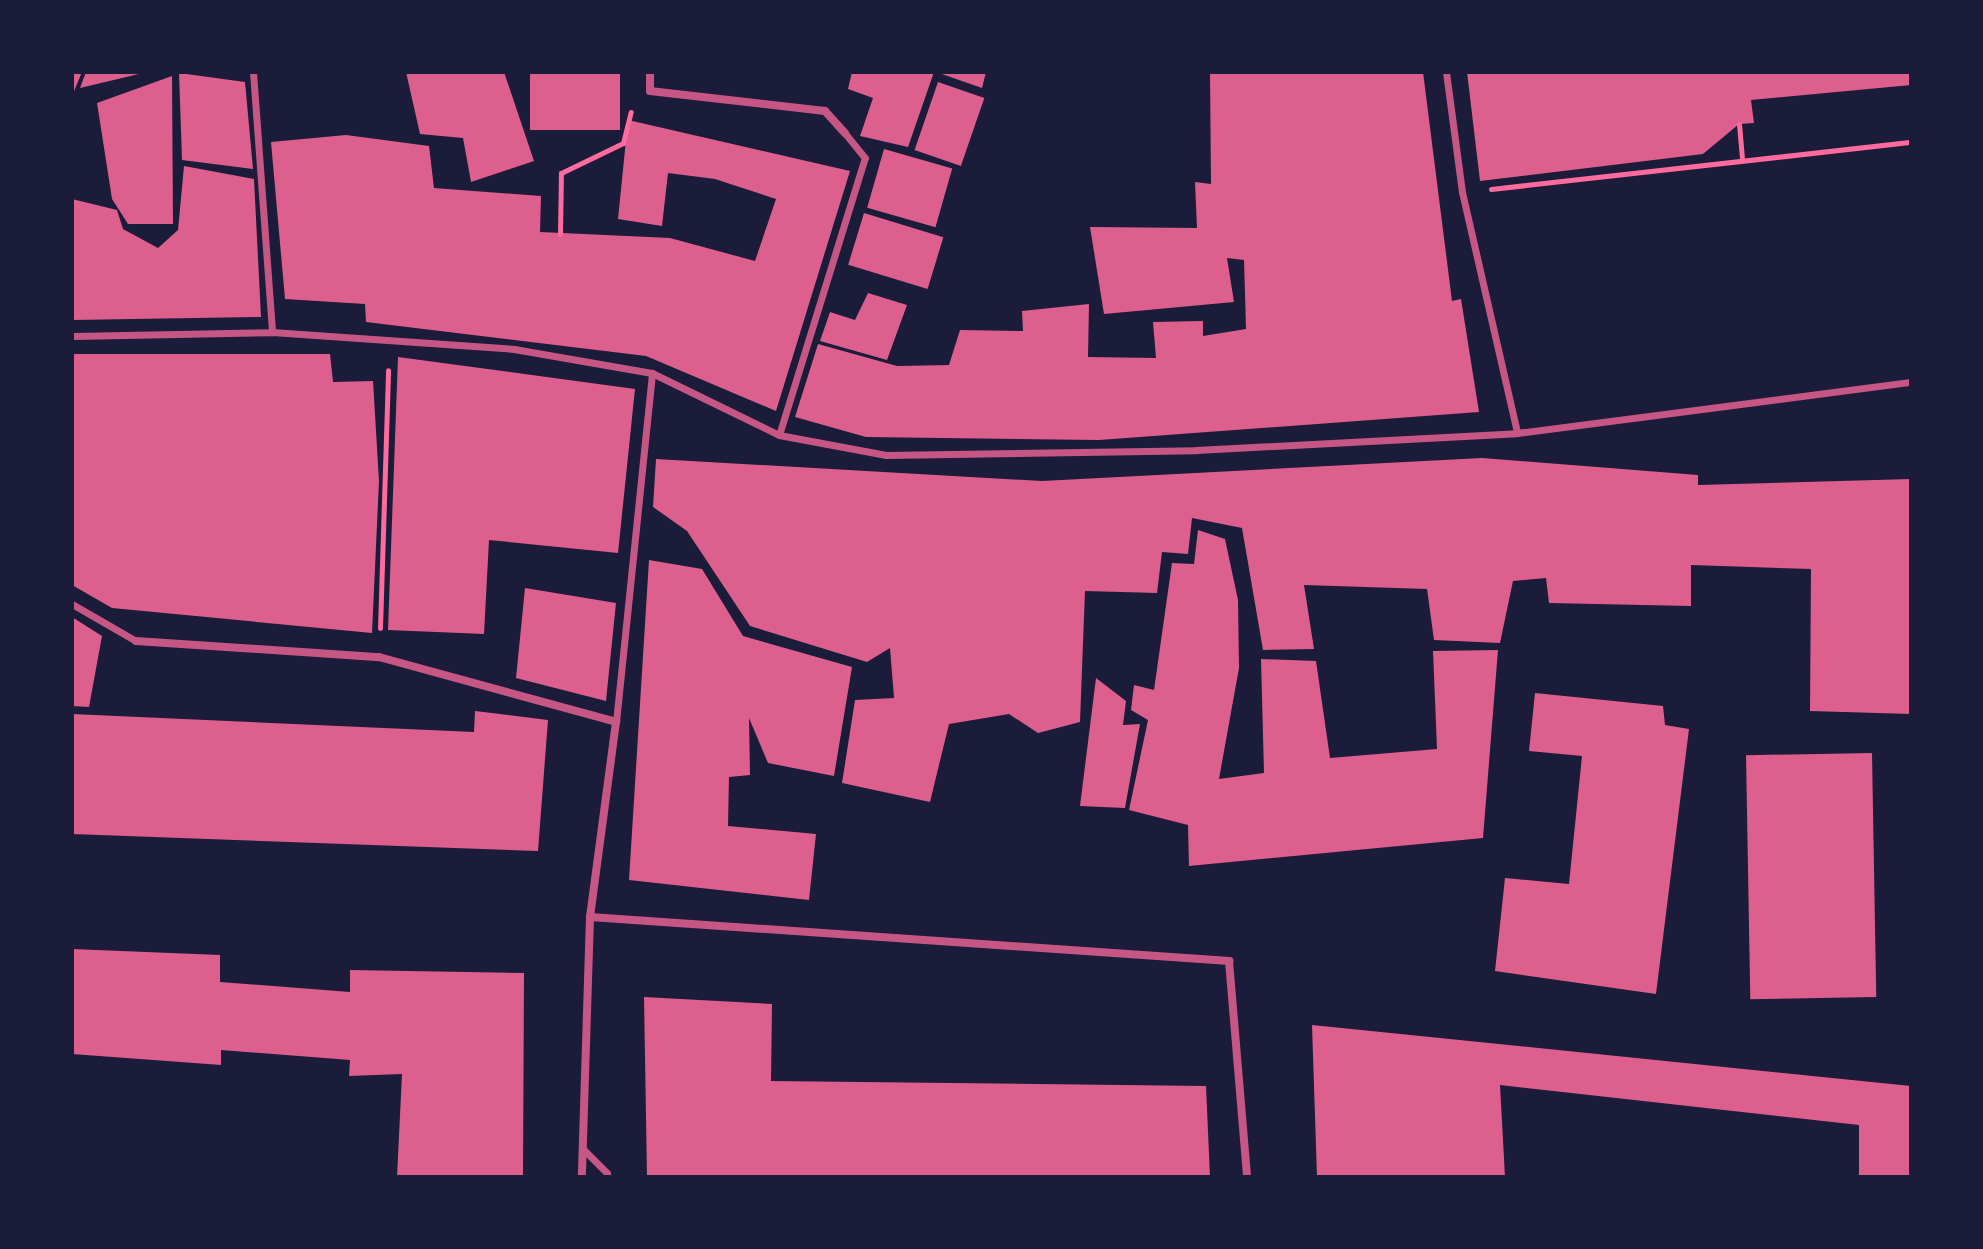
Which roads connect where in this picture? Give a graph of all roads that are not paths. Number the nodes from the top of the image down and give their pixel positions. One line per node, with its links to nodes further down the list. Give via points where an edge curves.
1 (253, 72): 5 (street)
2 (650, 72): 4 (street, via 650,91 825,111)
3 (1446, 72): 9 (street, via 1462,192)
4 (845, 133): 10 (street, via 865,158)
5 (272, 332): 6 (street); 7 (street, via 389,337)
6 (72, 336)
7 (652, 373): 10 (street); 13 (street)
8 (1911, 382): 9 (street)
9 (1517, 433): 10 (street, via 1042,456 886,455)
10 (779, 435)
11 (72, 604): 12 (street)
12 (136, 641): 13 (street, via 379,657)
13 (616, 722): 14 (street)
14 (590, 917): 15 (street); 18 (street, via 1229,961)
15 (583, 1149): 16 (street); 17 (street)
16 (607, 1173)
17 (582, 1177)
18 (1247, 1177)

